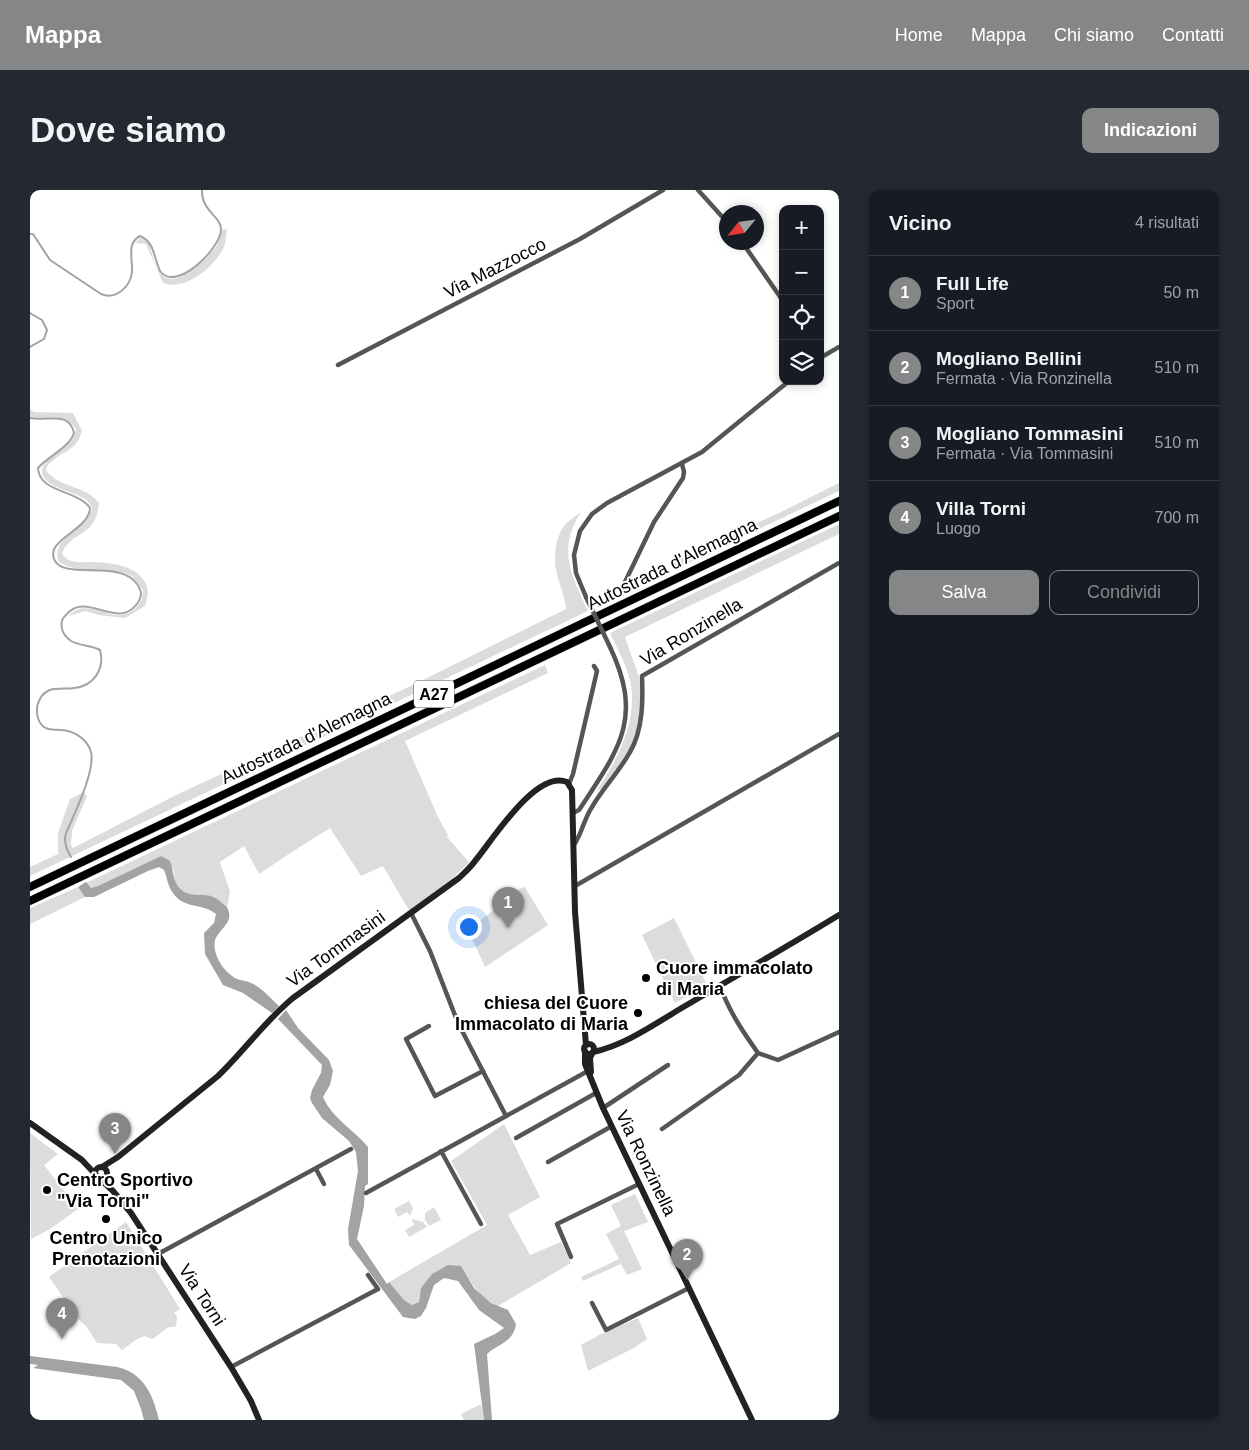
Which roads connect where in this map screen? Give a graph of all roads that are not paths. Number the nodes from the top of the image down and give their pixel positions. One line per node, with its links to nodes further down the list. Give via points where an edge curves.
1 (663, 190): 8 (street, Via Mazzocco, via 580,239)
2 (698, 190): 3 (street)
3 (719, 213)
4 (748, 250): 5 (street)
5 (779, 295)
6 (839, 347): 7 (street)
7 (824, 356)
8 (338, 365)
9 (784, 385): 10 (street, via 710,446)
10 (682, 464): 14 (street, via 683,478 654,522); 18 (street, bridge, via 594,511 576,540 576,573 620,670 627,709 620,743 580,810)
11 (839, 501): 21 (highway, Autostrada d'Alemagna / A27)
12 (839, 516): 22 (highway, Autostrada d'Alemagna / A27)
13 (839, 563): 19 (street, Via Ronzinella, via 642,676 643,700 631,752 593,805)
14 (625, 582)
15 (594, 666): 17 (street, Via Ronzinella, via 597,671)
16 (839, 734): 20 (street)
17 (571, 787): 18 (street, Via Ronzinella); 23 (street, Via Tommasini, via 564,781 551,782 530,794 459,878)
18 (573, 813): 19 (street, Via Ronzinella)
19 (573, 846): 20 (street, Via Ronzinella)
20 (575, 886): 28 (street, Via Ronzinella, via 585,1028)
21 (30, 887)
22 (30, 901)
23 (411, 912): 31 (street, via 458,1023); 43 (street, Via Tommasini, via 286,1004 218,1076)
24 (839, 915): 25 (street)
25 (720, 986): 28 (street, via 607,1049); 29 (street)
26 (429, 1026): 31 (street, via 406,1038 435,1096)
27 (839, 1032): 29 (street, via 778,1060)
28 (590, 1049): 32 (street, Via Ronzinella, via 584,1060); 33 (street, Via Ronzinella, via 587,1061)
29 (758, 1053): 39 (street, via 737,1077)
30 (668, 1065): 35 (street)
31 (483, 1071): 36 (street)
32 (588, 1071): 33 (street, Via Ronzinella); 36 (street)
33 (592, 1081): 34 (street, Via Ronzinella)
34 (596, 1092): 35 (street, Via Ronzinella); 40 (street)
35 (603, 1108): 38 (street, Via Ronzinella)
36 (506, 1116): 42 (street)
37 (30, 1123): 44 (street, Via Torni)
38 (612, 1126): 45 (street); 51 (street, Via Ronzinella)
39 (662, 1129)
40 (516, 1138)
41 (351, 1149): 47 (street)
42 (441, 1151): 53 (street); 54 (street)
43 (118, 1157): 46 (street, Via Tommasini); 48 (street, Via Tommasini)
44 (82, 1160): 46 (street, Via Torni); 49 (street, Via Torni)
45 (548, 1162)
46 (100, 1167): 48 (street, Via Torni, via 106,1169); 49 (street, via 95,1171)
47 (316, 1168): 50 (street); 55 (street)
48 (107, 1174): 49 (street, via 104,1178); 52 (street, Via Torni)
49 (97, 1176): 52 (street, Via Torni)
50 (324, 1184)
51 (639, 1184): 56 (street, via 557,1224); 58 (street, Via Ronzinella)
52 (113, 1190): 55 (street, Via Torni)
53 (366, 1193)
54 (481, 1224)
55 (158, 1254): 60 (street, Via Torni)
56 (571, 1257)
57 (368, 1275): 60 (street, via 378,1289)
58 (689, 1288): 59 (street, via 606,1330); 62 (street, Via Ronzinella)
59 (592, 1303)
60 (231, 1367): 61 (street, Via Torni)
61 (259, 1420)
62 (752, 1420)

